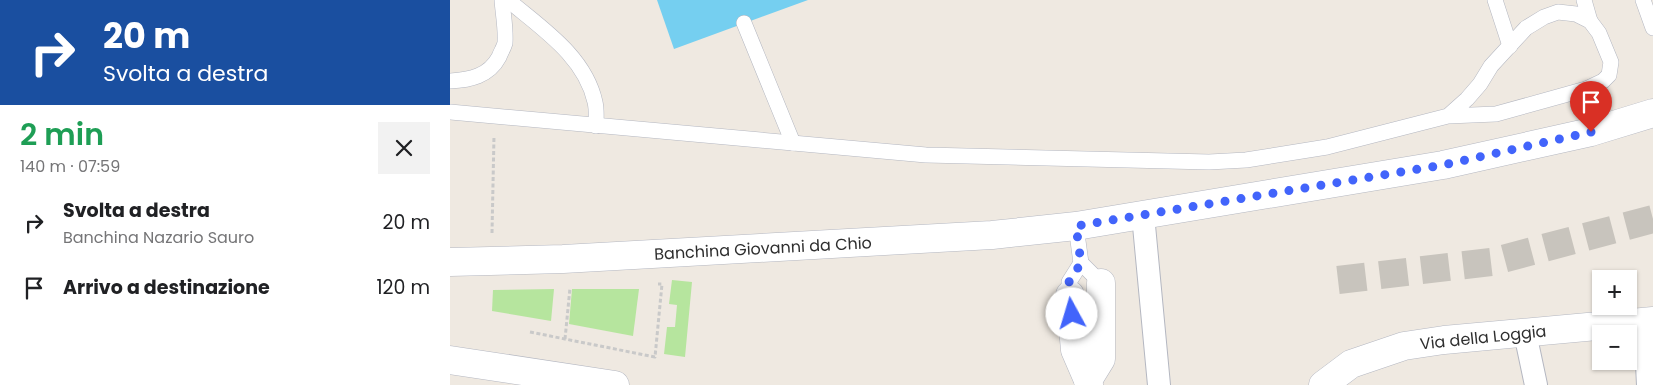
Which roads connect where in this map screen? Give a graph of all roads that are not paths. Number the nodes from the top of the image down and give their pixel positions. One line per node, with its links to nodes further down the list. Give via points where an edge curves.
1 (502, 0): 10 (lane, via 505,45 497,61 484,74 468,80)
2 (508, 0): 14 (lane, via 564,48 584,72 595,102)
3 (1494, 0): 9 (lane)
4 (1584, 0): 6 (lane)
5 (1643, 0): 8 (lane)
6 (1590, 21): 9 (lane, via 1576,14 1558,12 1526,28); 13 (lane, via 1611,62 1609,75 1603,81 1586,89 1496,114)
7 (744, 23): 15 (lane)
8 (1653, 28)
9 (1510, 46): 13 (lane, via 1467,99)
10 (450, 81)
11 (450, 112): 14 (lane)
12 (1653, 113): 16 (street, Banchina Giovanni da Chio, via 1591,132 1443,165)
13 (1448, 116): 15 (lane, via 1327,147 1246,160 1209,162 926,155)
14 (596, 126): 15 (lane)
15 (793, 143)
16 (1143, 215): 17 (street, Banchina Giovanni da Chio); 27 (street)
17 (1076, 226): 18 (street, Banchina Giovanni da Chio, via 992,235 563,260); 19 (lane)
18 (450, 262)
19 (1081, 263): 20 (lane); 21 (lane, via 1069,282)
20 (1101, 282): 25 (street, via 1101,359)
21 (1070, 295): 25 (street, via 1075,350)
22 (1649, 322): 23 (street, Via della Loggia); 30 (street)
23 (1525, 333): 28 (street, Via della Loggia, via 1404,346 1351,364); 29 (street)
24 (450, 360): 26 (street)
25 (1088, 383)
26 (615, 385)
27 (1159, 385)
28 (1323, 385)
29 (1536, 385)
30 (1648, 385)

